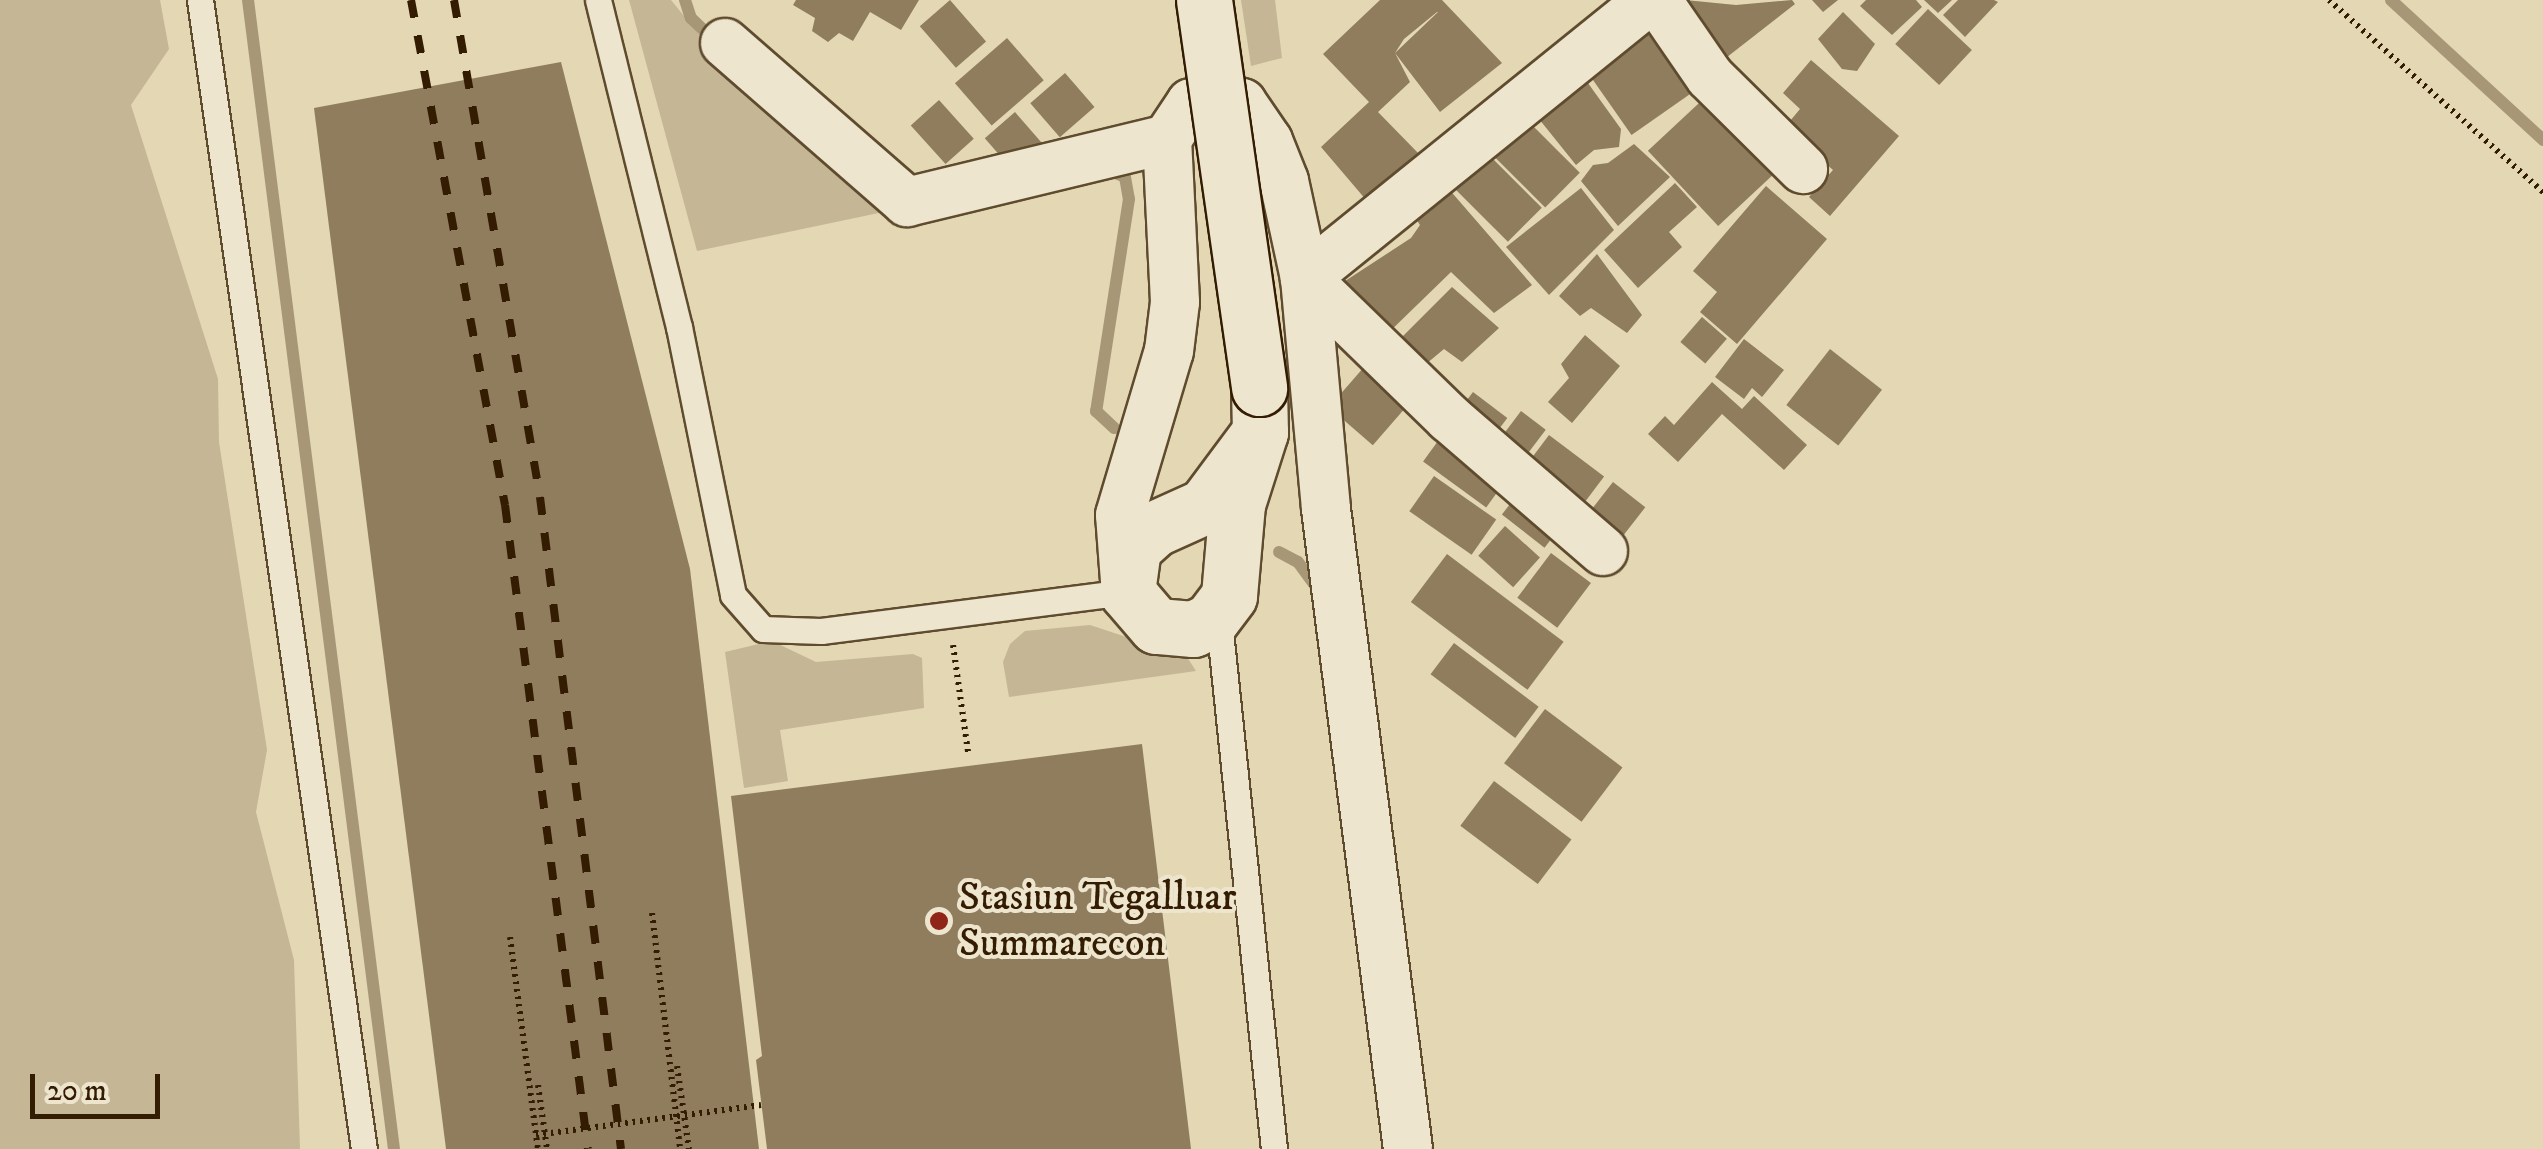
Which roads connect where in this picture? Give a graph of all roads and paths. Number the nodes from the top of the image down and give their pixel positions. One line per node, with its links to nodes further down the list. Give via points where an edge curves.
1 (200, 0): 27 (lane)
2 (598, 0): 17 (lane, via 679,327 732,594 762,628 813,632)
3 (1204, 0): 11 (street, bridge)
4 (1653, 0): 8 (street, via 1710,77); 10 (street)
5 (2329, 0): 9 (path)
6 (725, 43): 7 (street, via 907,202)
7 (1167, 140): 10 (street, via 1191,103 1222,97 1242,103 1284,182); 12 (street, via 1174,302 1169,351)
8 (1803, 169)
9 (2543, 192)
10 (1305, 278): 14 (street, via 1449,418); 33 (street, via 1326,509)
11 (1260, 410): 13 (street, via 1205,506); 16 (street, via 1236,504)
12 (1131, 485): 13 (street, via 1137,507); 15 (street, via 1118,542)
13 (1168, 524): 15 (street, via 1133,548); 16 (street, via 1216,538)
14 (1603, 551)
15 (1126, 587): 16 (street, via 1141,616 1174,631 1192,629); 17 (lane)
16 (1225, 591): 32 (lane)
17 (950, 616): 18 (path)
18 (968, 752)
19 (652, 913): 24 (path)
20 (510, 937): 26 (path)
21 (677, 1066): 24 (path)
22 (538, 1085): 25 (path)
23 (761, 1104): 24 (path, bridge)
24 (680, 1116): 25 (path, bridge); 30 (path); 31 (path)
25 (546, 1133): 26 (path, bridge); 29 (path, bridge)
26 (536, 1135): 28 (path, bridge)
27 (364, 1149)
28 (538, 1149)
29 (547, 1149)
30 (680, 1149)
31 (689, 1149)
32 (1274, 1149)
33 (1408, 1149)

